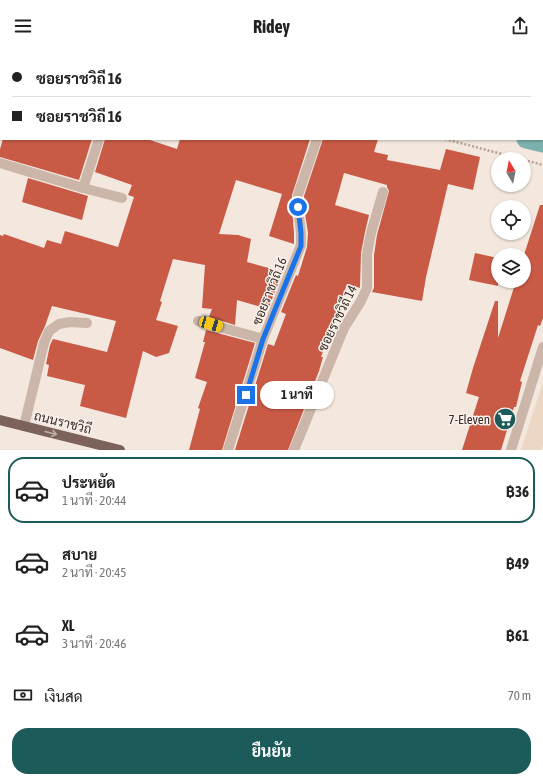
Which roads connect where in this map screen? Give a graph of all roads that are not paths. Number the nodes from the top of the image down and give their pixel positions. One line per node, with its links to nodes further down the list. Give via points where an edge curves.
1 (99, 140): 4 (street)
2 (317, 140): 9 (street, ซอยราชวิถี 16, via 298,195 301,246)
3 (0, 163): 4 (street)
4 (83, 188): 6 (street)
5 (383, 192): 15 (street, ซอยราชวิถี 14, via 367,254 367,288 344,328)
6 (122, 198)
7 (198, 320): 9 (street)
8 (87, 323): 12 (street, via 59,324 49,331)
9 (263, 339): 14 (street, ซอยราชวิถี 16)
10 (543, 347): 16 (street)
11 (0, 420): 12 (main road, ถนนราชวิถี)
12 (24, 426): 13 (main road, ถนนราชวิถี, one-way to 13)
13 (120, 450)
14 (228, 450)
15 (294, 450)
16 (511, 450)

